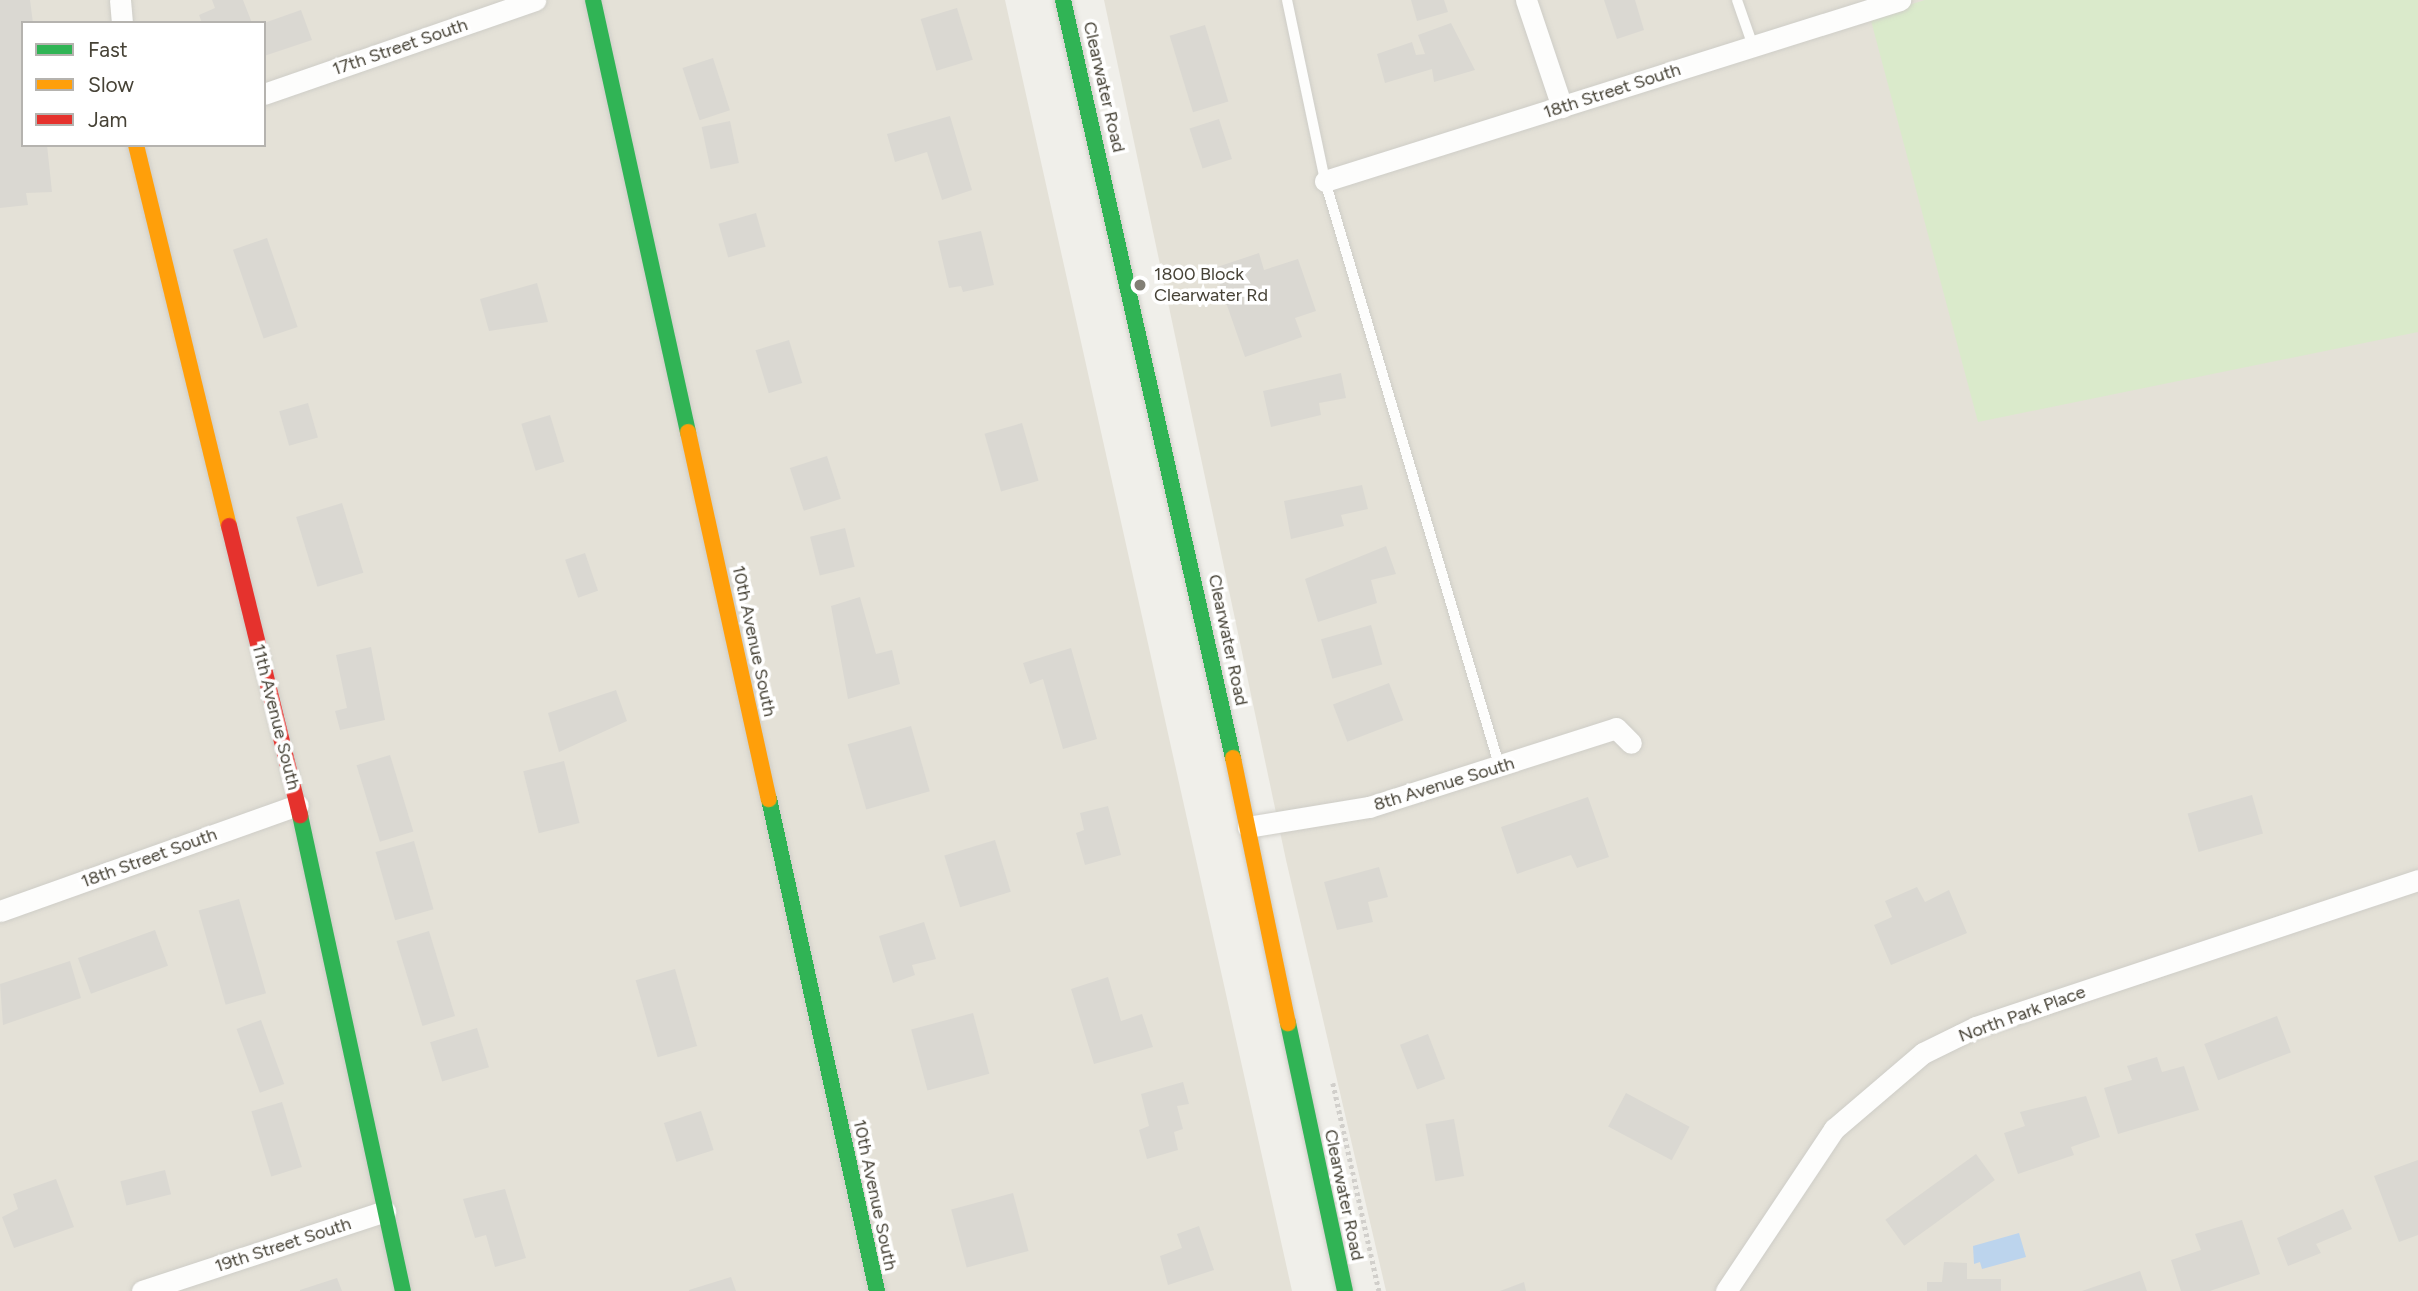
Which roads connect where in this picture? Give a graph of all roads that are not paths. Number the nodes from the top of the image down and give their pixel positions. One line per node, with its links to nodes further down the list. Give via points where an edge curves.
1 (120, 0): 9 (street)
2 (535, 0): 11 (street, 17th Street South)
3 (593, 0): 24 (street, 10th Avenue South)
4 (1063, 0): 18 (street, Clearwater Road, via 1152,377)
5 (1287, 0): 14 (lane)
6 (1526, 0): 12 (street)
7 (1737, 0): 10 (lane)
8 (1900, 0): 10 (street, 18th Street South)
9 (122, 21)
10 (1753, 46): 12 (street, 18th Street South)
11 (266, 93)
12 (1562, 107): 14 (street, 18th Street South)
13 (136, 147): 17 (street, 11th Avenue South)
14 (1325, 181): 16 (lane)
15 (1631, 743): 16 (street, 8th Avenue South, via 1616,729)
16 (1500, 768): 18 (street, 8th Avenue South, via 1369,807)
17 (298, 805): 20 (street, 18th Street South); 21 (street, 11th Avenue South)
18 (1248, 827): 25 (street, Clearwater Road)
19 (2418, 880): 26 (street, North Park Place, via 1976,1027 1923,1053 1834,1129 1797,1176)
20 (0, 911)
21 (385, 1211): 22 (street, 19th Street South); 23 (street, 11th Avenue South)
22 (142, 1291)
23 (403, 1291)
24 (877, 1291)
25 (1345, 1291)
26 (1726, 1291)

